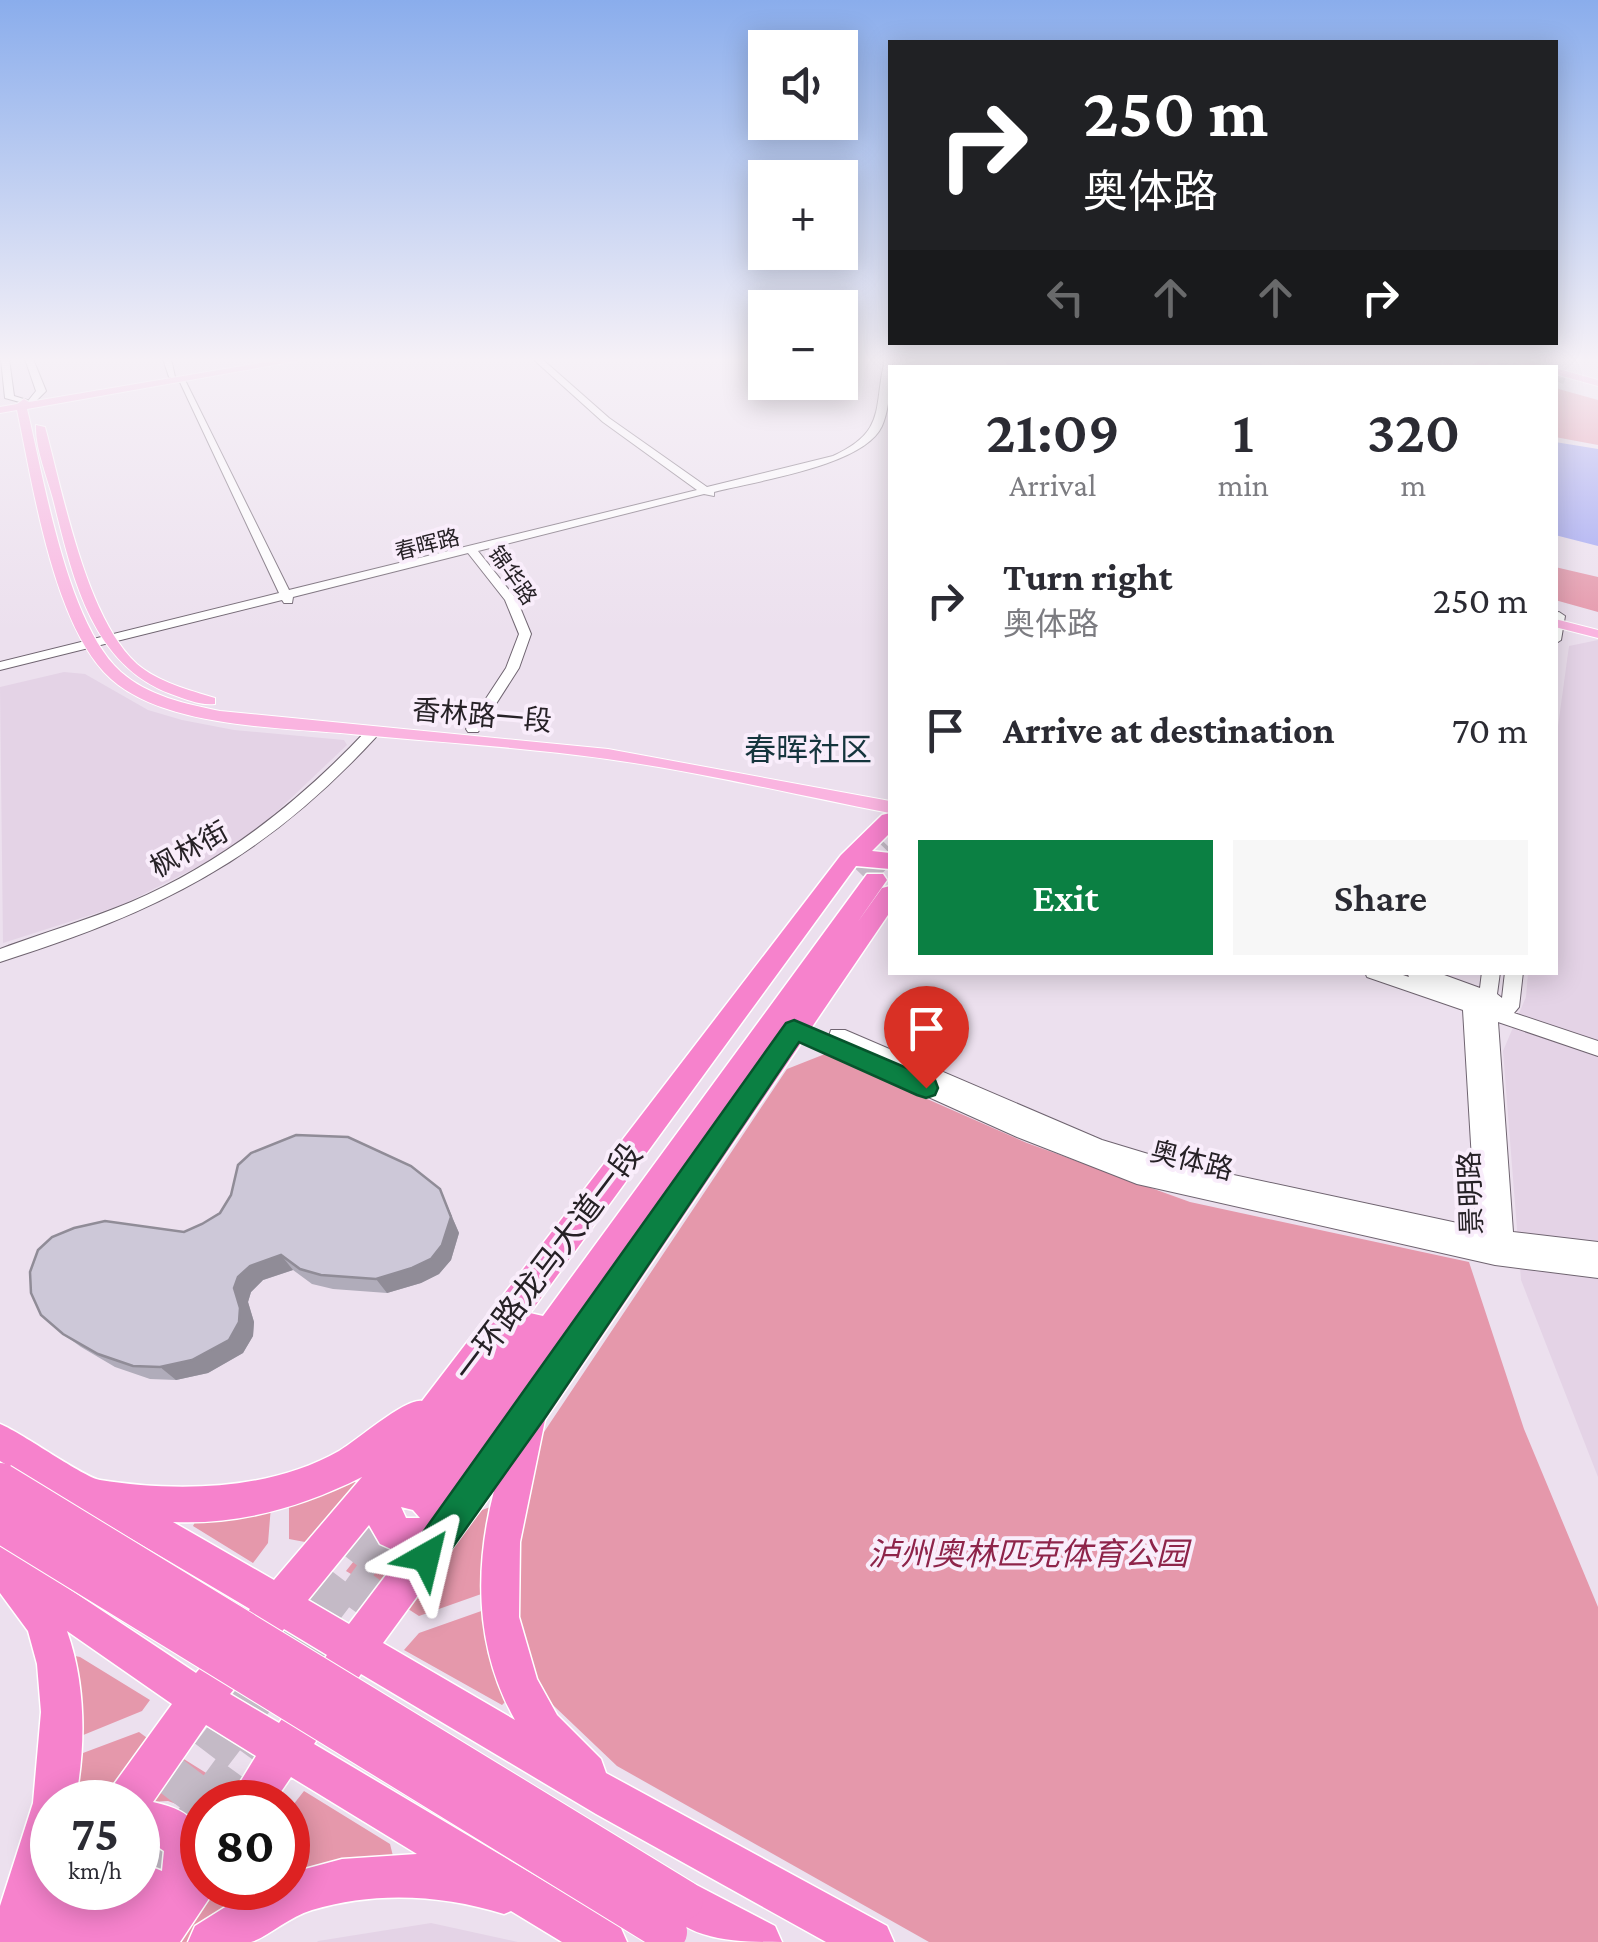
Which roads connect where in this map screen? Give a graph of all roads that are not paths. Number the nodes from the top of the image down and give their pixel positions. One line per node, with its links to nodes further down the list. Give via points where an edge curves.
1 (37, 450): 14 (main road, via 50,522)
2 (41, 450): 13 (main road)
3 (212, 450): 8 (street)
4 (648, 450): 6 (street)
5 (860, 451): 6 (street, 春晖路, via 811,470)
6 (708, 493): 7 (street, 春晖路)
7 (470, 552): 8 (street, 春晖路); 16 (street, 锦华路, via 519,634 515,653)
8 (287, 598): 13 (street, 春晖路)
9 (1558, 624): 11 (main road)
10 (1558, 624): 12 (main road)
11 (1598, 626)
12 (1598, 634)
13 (109, 641): 14 (street, 春晖路); 16 (main road, 香林路一段, via 157,683 223,704)
14 (90, 646): 15 (street, 春晖路); 17 (main road, 香林路一段, via 116,676 178,706)
15 (0, 669)
16 (470, 729): 18 (main road, 香林路一段, via 603,741)
17 (371, 734): 19 (main road, 香林路一段, via 608,754); 22 (street, 枫林街, via 327,782 235,855 137,906)
18 (888, 794)
19 (888, 807)
20 (888, 826): 21 (highway, 一环路龙马大道一段)
21 (873, 874): 29 (highway, 一环路龙马大道一段); 35 (highway, 一环路龙马大道一段); 40 (highway)
22 (0, 956)
23 (1383, 975): 27 (street)
24 (1421, 975): 27 (street)
25 (1490, 975): 27 (street, 景明路)
26 (1514, 975): 28 (street)
27 (1483, 1006): 28 (street); 31 (street); 32 (street, 景明路)
28 (1510, 1007): 30 (street)
29 (798, 1024): 32 (street, 奥体路, via 1024,1131 1137,1175); 36 (highway, 一环路龙马大道一段)
30 (1598, 1037)
31 (1598, 1049)
32 (1495, 1245): 33 (street, 奥体路); 34 (street, 奥体路)
33 (1598, 1252)
34 (1598, 1268)
35 (468, 1368): 39 (highway, via 395,1436 300,1488 262,1500 181,1505); 40 (highway, 一环路龙马大道一段)
36 (533, 1408): 40 (highway, 一环路龙马大道一段); 50 (highway, via 498,1540 496,1598 522,1691 544,1731)
37 (0, 1441): 39 (highway)
38 (0, 1484): 57 (highway, bridge)
39 (82, 1490): 43 (highway)
40 (417, 1502): 43 (highway, 一环路龙马大道一段); 44 (highway, 一环路龙马大道一段)
41 (0, 1522): 57 (highway, bridge, via 367,1751)
42 (1, 1562): 45 (highway); 47 (highway, via 45,1622 55,1664)
43 (280, 1603): 44 (highway); 45 (highway, 一环路龙马大道一段)
44 (356, 1647): 46 (highway, 一环路龙马大道一段); 50 (highway)
45 (200, 1700): 46 (highway); 48 (highway, 一环路龙马大道一段)
46 (283, 1752): 49 (highway, 一环路龙马大道一段); 58 (highway)
47 (60, 1780)
48 (144, 1780)
49 (264, 1780)
50 (610, 1799): 65 (highway)
51 (160, 1825): 53 (highway, via 181,1837 186,1851 184,1877)
52 (30, 1886): 59 (highway)
53 (160, 1897)
54 (51, 1910): 60 (highway)
55 (142, 1910): 61 (highway)
56 (144, 1910): 62 (highway)
57 (678, 1925): 64 (highway)
58 (586, 1931): 63 (highway, via 488,1886 411,1874 286,1896)
59 (10, 1942)
60 (28, 1942)
61 (74, 1942)
62 (110, 1942)
63 (211, 1942)
64 (759, 1942)
65 (872, 1942)

